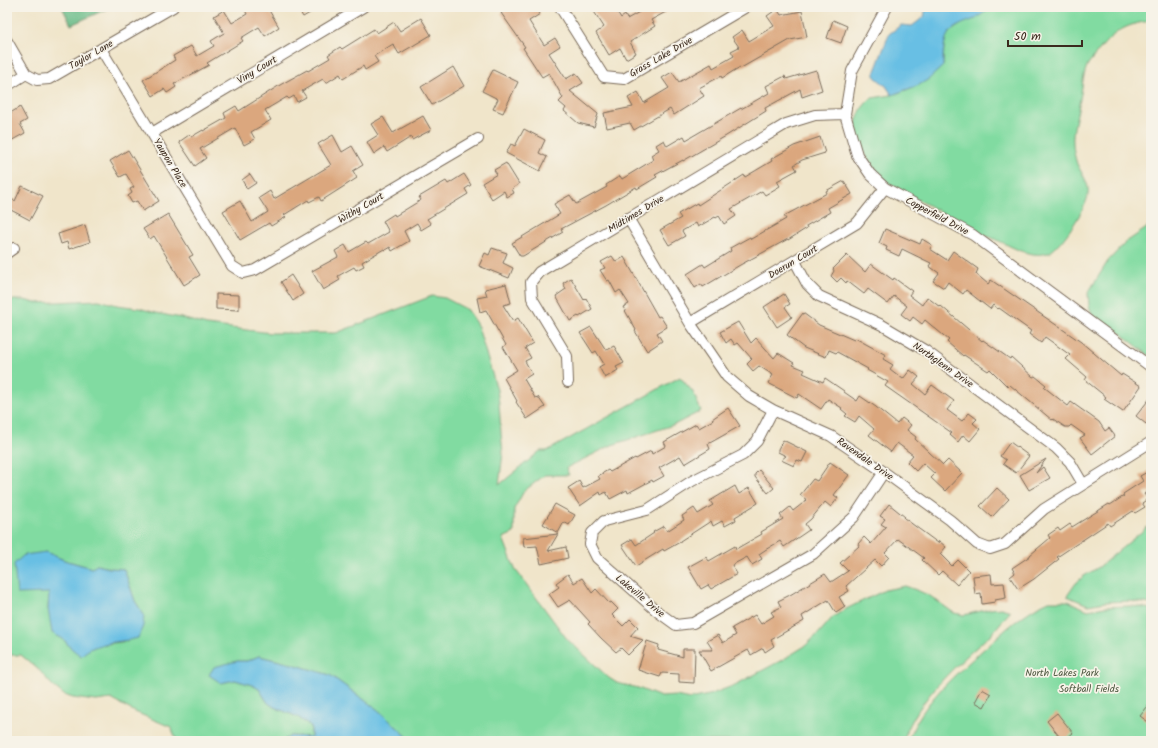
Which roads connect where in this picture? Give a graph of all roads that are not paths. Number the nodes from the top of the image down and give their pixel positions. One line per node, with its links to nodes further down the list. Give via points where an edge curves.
1 (173, 7): 7 (street, Taylor Lane)
2 (363, 7): 11 (street, Viny Court)
3 (560, 7): 4 (street, Grass Lake Drive, via 604,76 624,79)
4 (746, 7)
5 (883, 8): 10 (street, Copperfield Drive, via 852,71)
6 (7, 41): 8 (street)
7 (101, 49): 8 (street, Taylor Lane, via 49,79 37,80); 11 (street, Yaupon Place)
8 (26, 74): 9 (street)
9 (7, 86)
10 (845, 114): 13 (street, Copperfield Drive, via 857,155 870,174); 14 (street, Midtimes Drive, via 815,115 786,124)
11 (152, 133): 16 (street, Yaupon Place, via 232,266)
12 (478, 140): 16 (street, Withy Court, via 255,270)
13 (885, 188): 15 (street, Doerun Court, via 857,223); 18 (street, Copperfield Drive, via 973,235)
14 (628, 218): 17 (street, Ravendale Drive); 19 (street, Midtimes Drive, via 539,272 531,282 532,298 567,356)
15 (795, 261): 17 (street, Doerun Court); 23 (street, Northglenn Drive, via 807,284 819,296 882,325 926,352 1056,448 1070,462)
16 (243, 273)
17 (690, 323): 20 (street, Ravendale Drive, via 727,377 749,396)
18 (1151, 367)
19 (568, 382)
20 (773, 410): 22 (street, Ravendale Drive, via 831,436); 22 (street, Lakeville Drive, via 757,441 743,455 692,481 647,510 604,521 592,533 590,544 597,558 676,625 693,623 813,554 854,517)
21 (1151, 442): 23 (street, Ravendale Drive)
22 (884, 472): 23 (street, Ravendale Drive, via 950,520 977,544 990,548 1005,544 1044,509)
23 (1083, 484)

